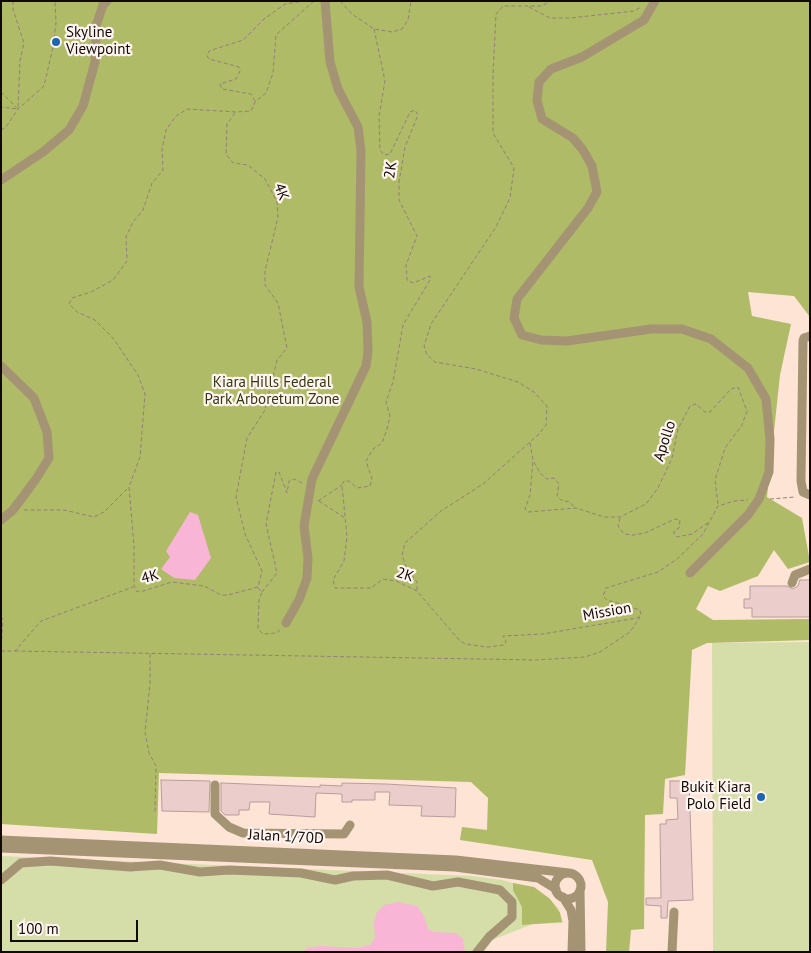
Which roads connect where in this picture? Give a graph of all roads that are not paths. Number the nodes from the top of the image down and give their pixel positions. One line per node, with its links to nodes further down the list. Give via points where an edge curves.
1 (107, 1): 4 (street, via 96,26 95,62 83,106 69,130)
2 (325, 1): 13 (street, via 330,62 338,89 358,127 361,151 359,287 367,322 368,352 366,366 312,479 304,526 307,578)
3 (650, 3): 11 (street, via 644,20 582,57 551,69 539,82 537,100 542,118 573,138 583,150 592,166 597,192 517,299 514,318 522,335 541,340 567,341 651,329 682,329 711,339 748,368 766,399 770,439 768,472 759,499 748,515)
4 (1, 180)
5 (810, 336): 7 (street, via 803,341)
6 (1, 366): 9 (street, via 34,398 47,432 49,458 13,510)
7 (806, 481): 8 (street)
8 (807, 494)
9 (1, 520)
10 (810, 569): 12 (street, via 795,575)
11 (690, 573)
12 (792, 583)
13 (286, 623)
14 (215, 785): 16 (street, via 214,814)
15 (350, 825): 16 (street, via 344,834)
16 (243, 833): 19 (street, via 244,843)
17 (1, 840): 19 (street, Jalan 1/70D)
18 (1, 848): 19 (street, Jalan 1/70D)
19 (251, 853): 20 (street, Jalan 1/70D, via 456,860); 22 (street, Jalan 1/70D, via 455,867 538,878)
20 (569, 873): 22 (street, via 557,879); 23 (street, via 580,880)
21 (1, 880): 26 (street, via 21,863 50,861 85,866 160,865 200,872 301,873 335,880 352,876 387,876 433,886 458,882 500,890 512,902 512,917)
22 (556, 889): 24 (street)
23 (580, 890): 24 (street, via 573,897); 28 (street)
24 (563, 897): 27 (street, via 573,921)
25 (674, 912): 29 (street)
26 (477, 952)
27 (572, 952)
28 (581, 952)
29 (672, 952)

